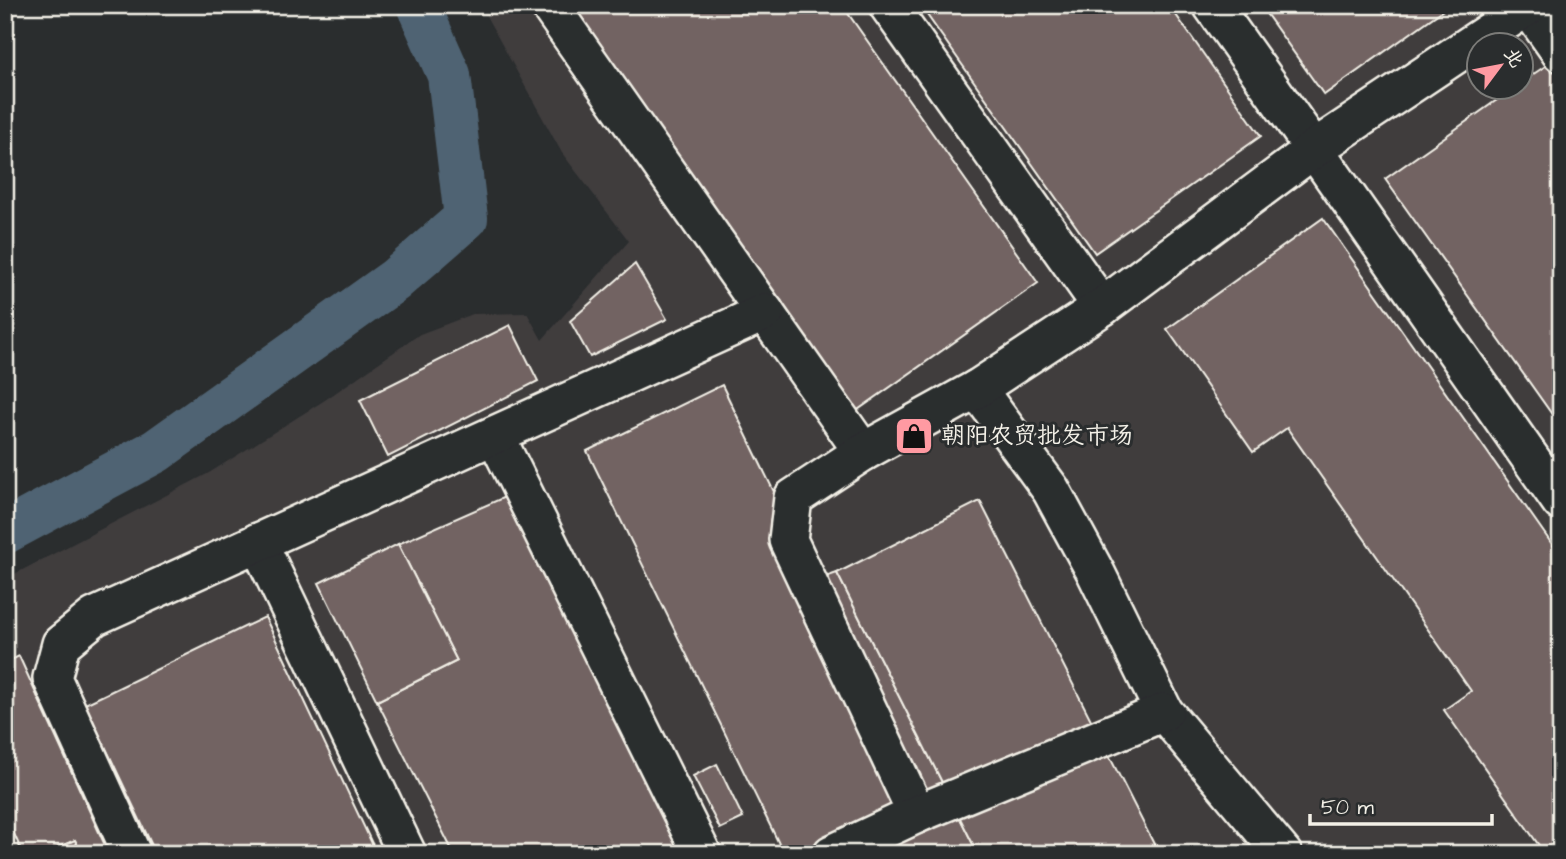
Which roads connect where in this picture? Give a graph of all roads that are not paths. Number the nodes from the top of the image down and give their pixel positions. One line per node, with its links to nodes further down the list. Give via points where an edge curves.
1 (549, 5): 8 (lane)
2 (888, 5): 7 (lane)
3 (1212, 5): 6 (lane)
4 (1529, 6): 5 (lane); 6 (lane)
5 (1561, 53)
6 (1314, 149): 7 (lane); 12 (lane)
7 (1102, 307): 9 (lane)
8 (765, 312): 10 (lane); 11 (lane)
9 (977, 389): 11 (lane); 14 (lane, via 1051,490)
10 (495, 435): 13 (lane); 18 (lane)
11 (863, 452): 15 (lane, via 793,498 788,540)
12 (1561, 502)
13 (258, 542): 16 (lane, via 94,617 61,644 52,678); 17 (lane)
14 (1164, 712): 15 (lane); 20 (lane)
15 (917, 814): 19 (lane)
16 (132, 854)
17 (407, 854)
18 (702, 854)
19 (832, 854)
20 (1283, 854)

